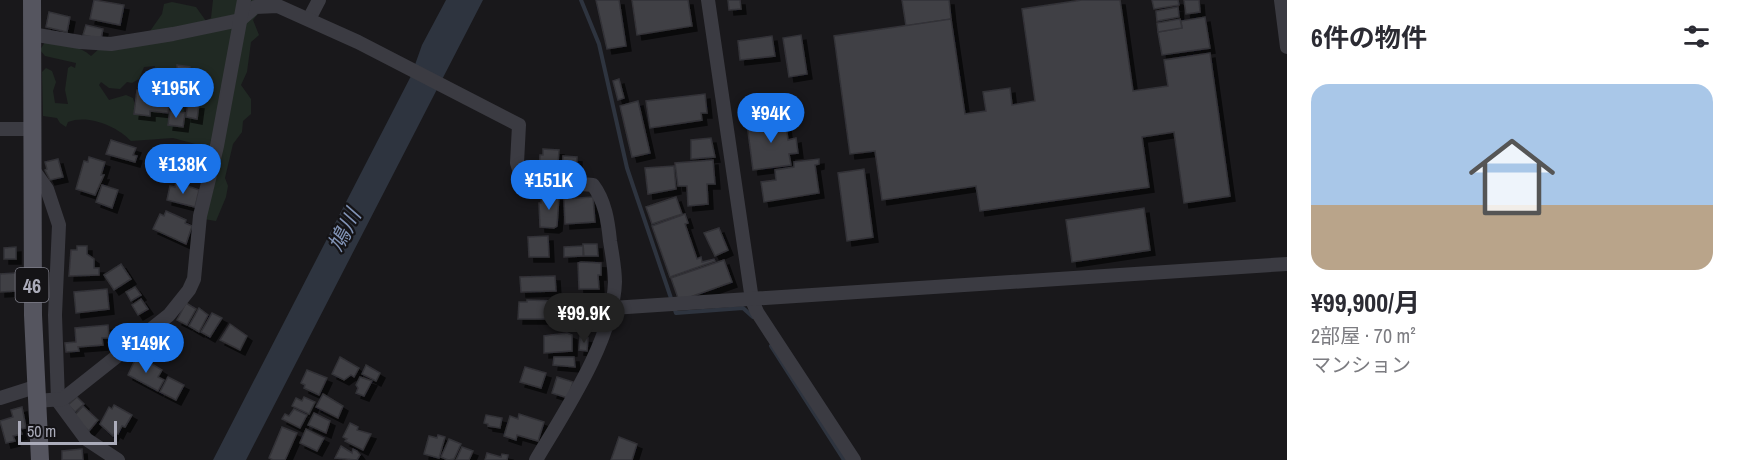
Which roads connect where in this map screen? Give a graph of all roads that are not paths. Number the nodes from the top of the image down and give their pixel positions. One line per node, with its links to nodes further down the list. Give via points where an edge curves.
1 (32, 0): 8 (main road, 46)
2 (244, 0): 7 (street)
3 (319, 0): 6 (street)
4 (708, 0): 14 (street)
5 (1281, 0): 9 (street)
6 (309, 19): 7 (street, via 266,5 255,7); 15 (street, via 519,125 517,163 522,179 593,185 602,198 615,280)
7 (240, 20): 8 (street, via 111,44); 18 (street, via 189,290 169,315)
8 (31, 34): 11 (main road, 46)
9 (1287, 47)
10 (0, 129): 11 (street)
11 (32, 129): 12 (main road, 46)
12 (32, 168): 16 (main road, 46); 18 (street, via 47,189 59,225 55,315)
13 (1287, 264): 14 (street)
14 (752, 300): 15 (street); 22 (street)
15 (612, 308): 21 (street, via 589,366)
16 (36, 394): 17 (street); 18 (street); 19 (main road, 46)
17 (0, 398)
18 (58, 400): 20 (street, via 86,439)
19 (40, 460)
20 (118, 460)
21 (536, 460)
22 (854, 460)

